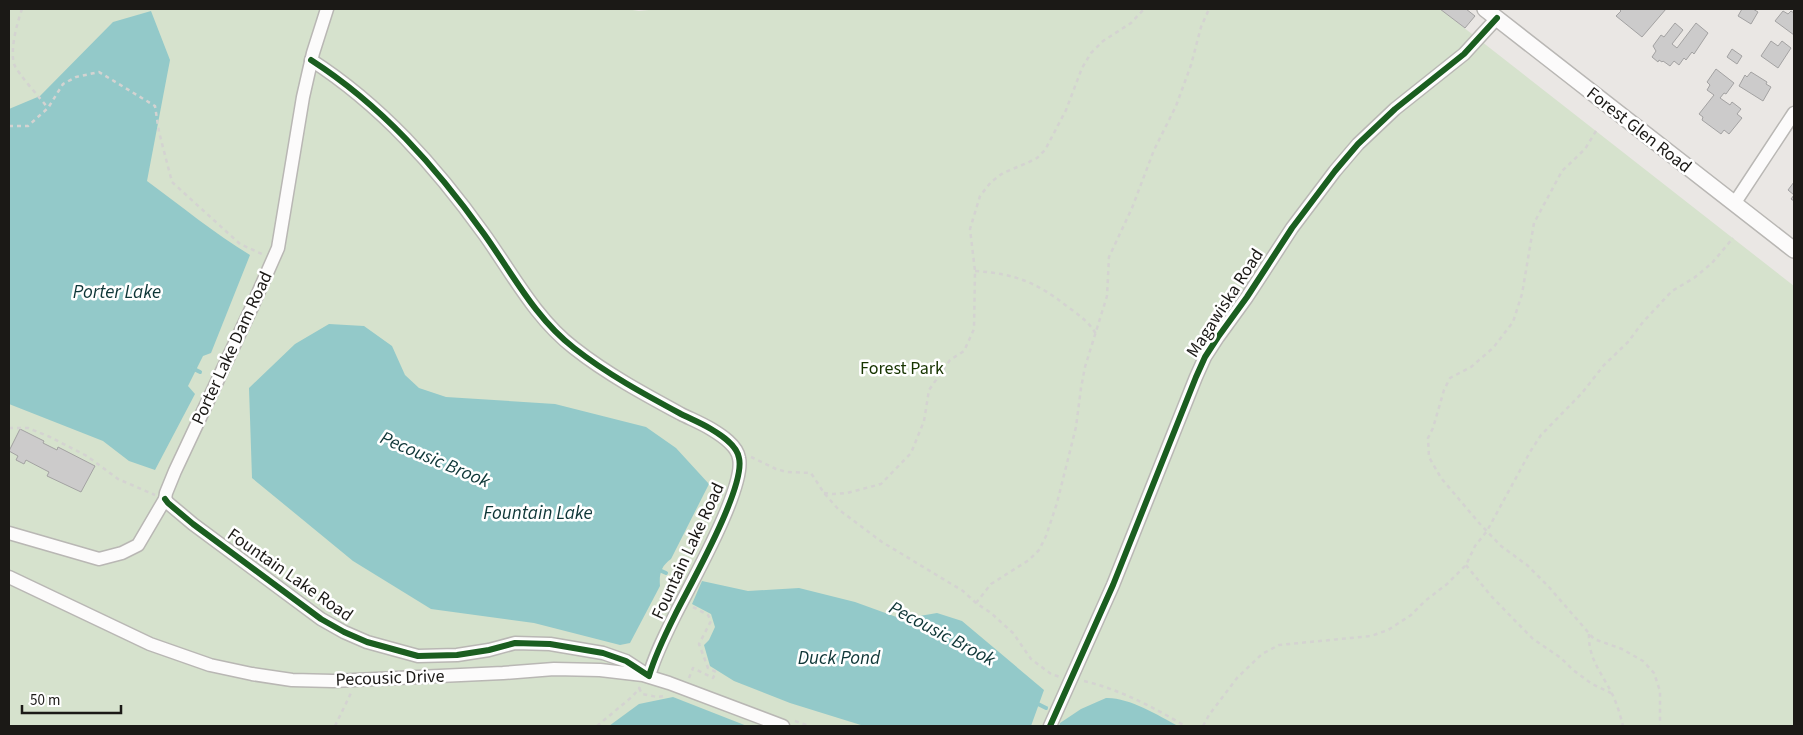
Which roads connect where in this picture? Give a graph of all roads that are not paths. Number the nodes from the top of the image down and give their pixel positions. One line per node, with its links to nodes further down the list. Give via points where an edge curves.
1 (327, 9): 3 (street, Porter Lake Dam Road)
2 (1491, 13): 5 (street, Forest Glen Road); 12 (street, Magawiska Road, via 1479,39 1395,109 1347,157 1302,213 1205,357 1113,585)
3 (311, 60): 7 (street, Porter Lake Dam Road, via 278,248); 10 (street, Fountain Lake Road, via 359,94 405,137 477,224 538,313 558,335 616,377 710,428 739,456 736,486 727,509)
4 (1794, 113): 5 (street)
5 (1734, 204): 6 (street, Forest Glen Road)
6 (1794, 250)
7 (165, 499): 8 (street, Porter Lake Dam Road, via 138,545 99,559); 10 (street, Fountain Lake Road, via 200,530 321,618 367,642 418,656 457,655 515,643 550,644 603,653 626,661)
8 (9, 533)
9 (9, 577): 10 (street, Pecousic Drive, via 150,644 210,665 272,678 358,681 562,669)
10 (646, 676): 11 (street, Pecousic Drive)
11 (783, 726)
12 (1050, 726)

